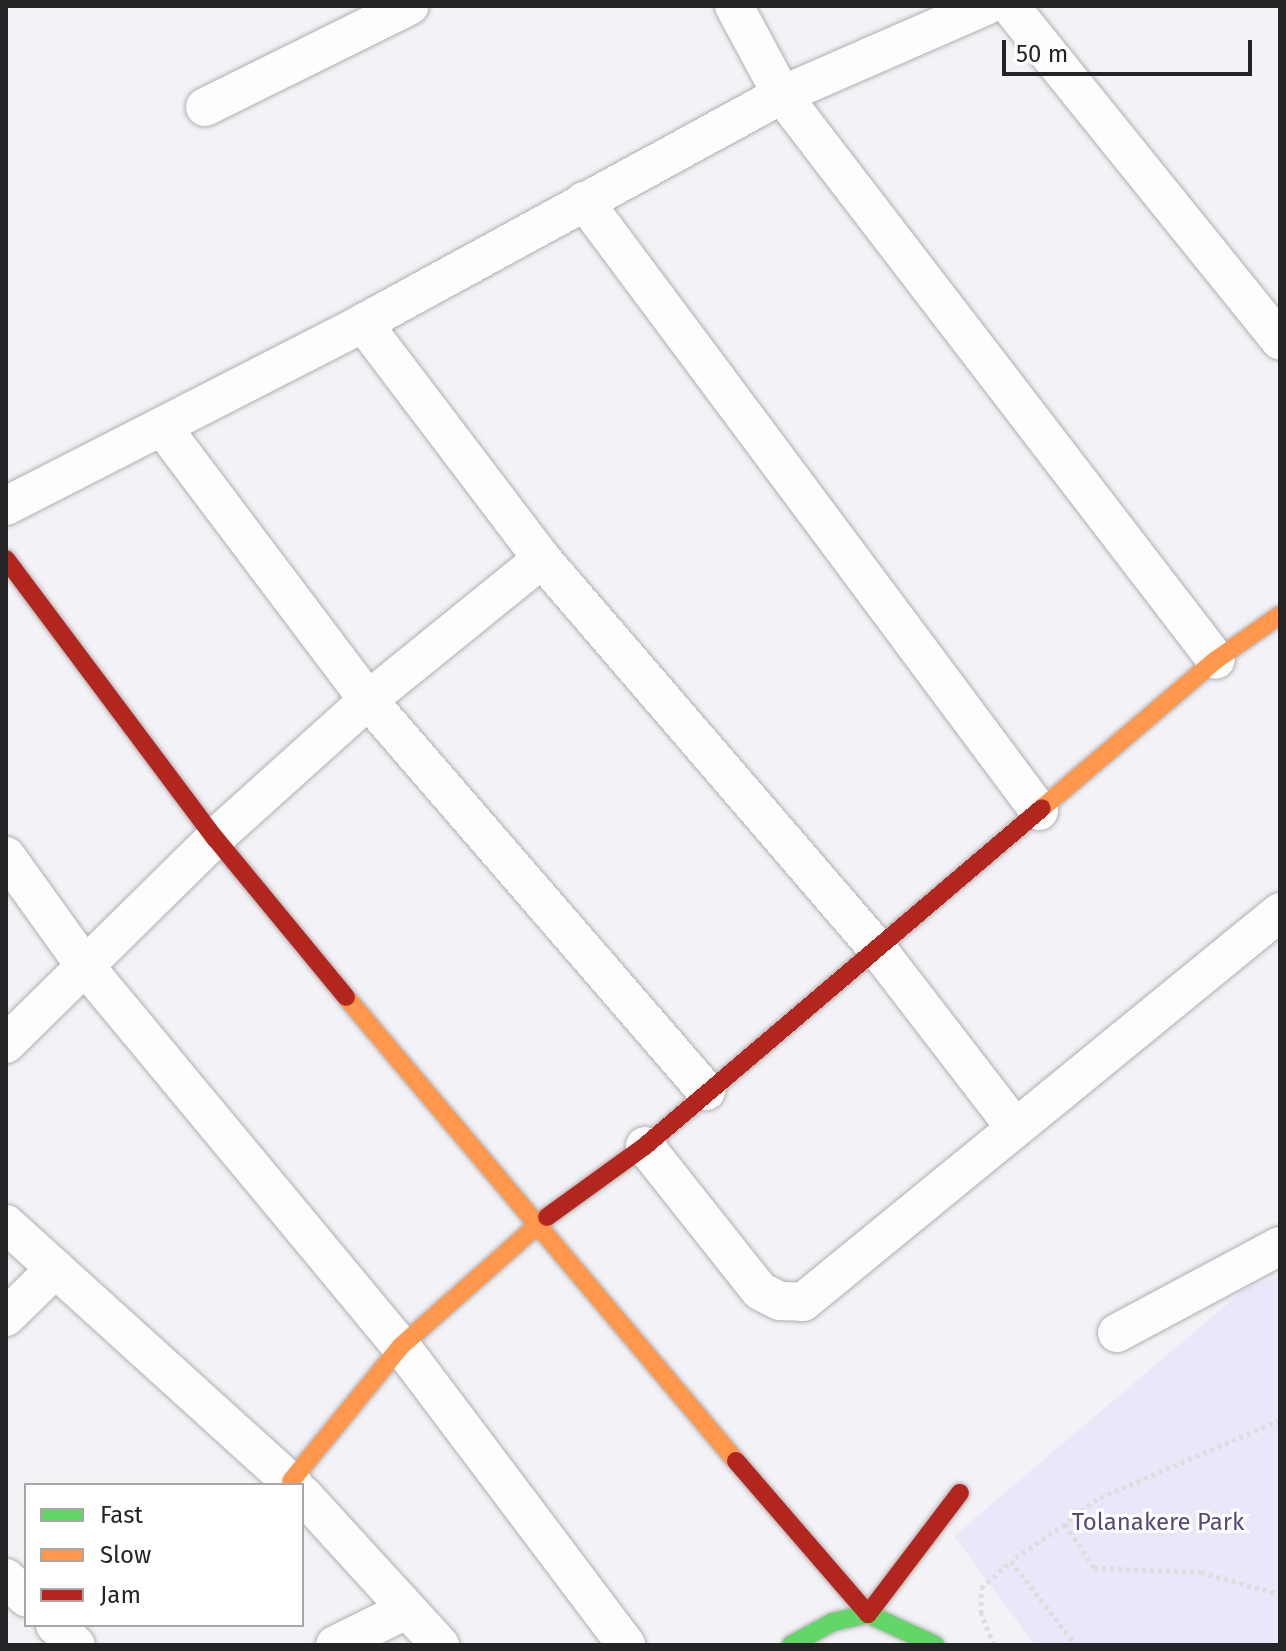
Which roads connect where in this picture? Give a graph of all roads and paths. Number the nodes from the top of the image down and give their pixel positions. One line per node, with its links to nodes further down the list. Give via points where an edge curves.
1 (409, 6): 6 (street)
2 (734, 6): 5 (street)
3 (986, 6): 5 (street)
4 (1010, 6): 9 (street)
5 (782, 95): 7 (street); 15 (street)
6 (205, 107)
7 (584, 201): 8 (street); 17 (street)
8 (363, 323): 10 (street); 13 (street)
9 (1280, 341)
10 (163, 428): 11 (street); 16 (street)
11 (6, 506)
12 (6, 559): 18 (street)
13 (542, 559): 16 (street); 21 (street)
14 (1280, 615): 15 (street)
15 (1216, 660): 17 (street)
16 (368, 700): 18 (street); 24 (street)
17 (1039, 811): 21 (street)
18 (215, 838): 22 (street); 28 (street)
19 (6, 856): 22 (street)
20 (1280, 912): 25 (street)
21 (879, 951): 24 (street); 25 (street)
22 (85, 966): 23 (street); 33 (street)
23 (6, 1044)
24 (706, 1091): 26 (street)
25 (1014, 1126): 26 (street, via 803,1302 780,1301 760,1291)
26 (645, 1146): 28 (street)
27 (6, 1224): 30 (street)
28 (534, 1226): 33 (street); 45 (street)
29 (1280, 1246): 32 (street)
30 (55, 1269): 31 (street); 35 (street)
31 (6, 1317)
32 (1117, 1333)
33 (401, 1346): 36 (street); 50 (street)
34 (1280, 1420): 39 (path, via 1097,1499)
35 (291, 1483)
36 (298, 1483)
37 (960, 1493): 45 (street)
38 (304, 1497): 44 (street)
39 (1065, 1524): 40 (path); 42 (path, via 1094,1568 1201,1572)
40 (1011, 1561): 53 (path, via 981,1588 981,1613); 54 (path)
41 (6, 1578): 43 (street)
42 (1280, 1594)
43 (24, 1595)
44 (406, 1610): 48 (street); 49 (street)
45 (868, 1614): 51 (street, via 833,1622); 52 (street)
46 (57, 1627): 47 (street)
47 (76, 1645)
48 (335, 1645)
49 (440, 1645)
50 (626, 1645)
51 (791, 1645)
52 (935, 1645)
53 (994, 1645)
54 (1076, 1645)

